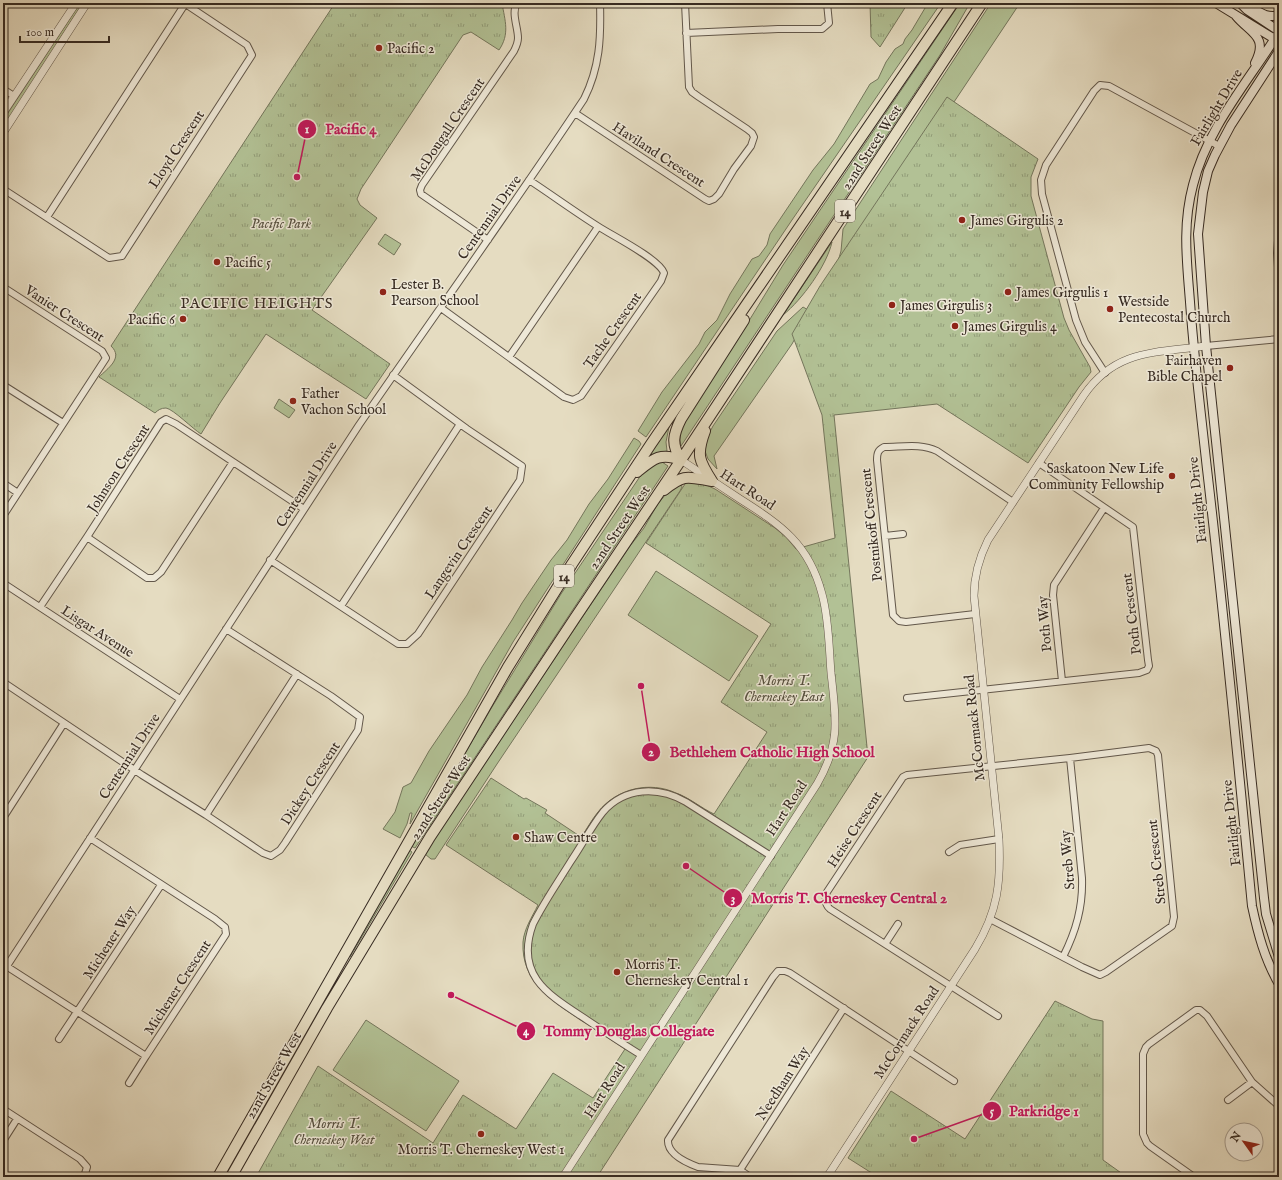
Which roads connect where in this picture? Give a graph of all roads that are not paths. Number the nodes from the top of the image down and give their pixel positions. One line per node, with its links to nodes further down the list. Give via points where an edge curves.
1 (76, 3): 19 (street)
2 (87, 3): 22 (street)
3 (517, 3): 30 (street, McDougall Crescent, via 515,7 518,40 514,51 420,190 421,194)
4 (600, 3): 20 (street, Centennial Drive, via 597,63 588,90)
5 (685, 3): 14 (street, Haviland Crescent)
6 (827, 3): 14 (street, via 829,23 822,29)
7 (953, 3): 31 (highway, 22nd Street West / 14)
8 (980, 3): 42 (highway, 22nd Street West / 14, via 959,39)
9 (1216, 3): 13 (main road)
10 (1241, 3): 12 (main road, via 1266,15); 15 (main road)
11 (184, 4): 27 (street, Lloyd Crescent); 27 (street, Lloyd Crescent, via 247,45 252,55 122,256 109,258)
12 (1279, 15)
13 (1236, 16): 15 (main road); 17 (main road, via 1254,33 1259,44 1258,57)
14 (686, 33): 20 (street, Haviland Crescent, via 689,87 692,92 747,129 754,137 751,146 714,199 705,199)
15 (1278, 36): 17 (main road, Fairlight Drive)
16 (1279, 51): 24 (main road, Fairlight Drive)
17 (1248, 80): 23 (main road, Fairlight Drive)
18 (3, 89): 19 (street)
19 (14, 96): 21 (street)
20 (575, 112): 25 (street, Centennial Drive)
21 (3, 113)
22 (3, 133)
23 (1209, 140): 24 (street); 37 (main road, Fairlight Drive, via 1198,165 1187,213 1186,256); 39 (street, via 1109,86 1100,85 1046,165 1041,180 1042,194 1076,320 1085,342)
24 (1219, 146): 36 (main road, Fairlight Drive, via 1206,181 1198,226)
25 (529, 180): 28 (street, Tache Crescent); 30 (street, Centennial Drive)
26 (3, 189): 27 (street, Lloyd Crescent)
27 (47, 217)
28 (598, 227): 38 (street); 38 (street, Tache Crescent, via 659,266 664,273 661,281 578,399 564,397)
29 (1279, 228): 32 (street)
30 (488, 240): 34 (street, Centennial Drive)
31 (765, 280): 45 (highway, via 741,325 676,429 674,444); 48 (highway, 22nd Street West / 14)
32 (1279, 281)
33 (3, 287): 43 (street, Vanier Crescent, via 102,351 106,358)
34 (441, 308): 38 (street, Tache Crescent); 40 (street, Centennial Drive)
35 (1279, 339): 36 (street)
36 (1206, 346): 37 (street, McCormack Road); 87 (main road, Fairlight Drive, via 1264,898 1266,914)
37 (1193, 348): 39 (street, McCormack Road, via 1141,354 1121,362); 89 (main road, Fairlight Drive, via 1252,906 1264,952)
38 (509, 357)
39 (1105, 373): 47 (street, McCormack Road, via 1089,389)
40 (393, 376): 44 (street, Langevin Crescent); 55 (street, Centennial Drive)
41 (3, 385): 43 (street)
42 (708, 419): 45 (highway, 22nd Street West / 14); 49 (highway, via 699,455 702,466)
43 (63, 423): 51 (street, Vanier Crescent)
44 (460, 424): 62 (street); 62 (street, Langevin Crescent, via 522,466 520,480 418,634 407,644 398,644)
45 (681, 460): 48 (highway, via 672,456 660,457); 49 (street, Hart Road); 52 (highway, 22nd Street West / 14)
46 (233, 462): 55 (street, Johnson Crescent); 59 (street, via 161,572 154,578 147,578); 59 (street, Johnson Crescent, via 166,419 161,422)
47 (1039, 463): 53 (street, McCormack Road); 54 (street, Poth Crescent)
48 (629, 478): 108 (highway, 22nd Street West / 14, via 508,667)
49 (712, 481): 52 (highway, via 682,477); 81 (street, Hart Road, via 771,519 794,540 814,570 825,606 836,726 834,742 822,776)
50 (3, 483): 51 (street)
51 (18, 493): 56 (street, Vanier Crescent)
52 (658, 494): 109 (highway, 22nd Street West / 14, via 430,837 327,1008)
53 (1013, 502): 58 (street, Postnikoff Crescent, via 928,447 880,449 877,460); 64 (street, McCormack Road, via 988,540 979,561 974,588)
54 (1104, 508): 67 (street, Poth Way, via 1054,585); 67 (street, Poth Crescent, via 1133,528 1149,666 1147,670 1139,673)
55 (304, 509): 60 (street, Centennial Drive)
56 (3, 516)
57 (903, 534): 58 (street)
58 (885, 536): 64 (street, Postnikoff Crescent, via 892,611 899,621)
59 (87, 537): 63 (street, Johnson Crescent)
60 (270, 560): 62 (street, Langevin Crescent); 65 (street, Centennial Drive)
61 (3, 583): 63 (street, Lisgar Avenue)
62 (341, 606)
63 (40, 607): 71 (street, Lisgar Avenue)
64 (975, 614): 69 (street, McCormack Road)
65 (226, 629): 66 (street, Dickey Crescent); 71 (street, Centennial Drive)
66 (296, 674): 76 (street); 76 (street, Dickey Crescent, via 360,717 354,737 275,855 263,853)
67 (1062, 681): 69 (street, Poth Crescent)
68 (3, 682): 72 (street, Dickey Crescent)
69 (984, 690): 70 (street, Poth Crescent); 74 (street, McCormack Road)
70 (907, 698)
71 (180, 699): 75 (street, Centennial Drive)
72 (64, 723): 75 (street, Dickey Crescent); 77 (street)
73 (1070, 758): 74 (street, Streb Crescent); 86 (street, Streb Way, via 1082,898 1078,922); 86 (street, Streb Crescent, via 1149,748 1156,751 1174,917 1172,926 1167,931 1103,974 1097,975)
74 (991, 766): 79 (street, McCormack Road); 85 (street, Heise Crescent, via 910,774 903,777 827,892 827,907)
75 (134, 770): 76 (street, Dickey Crescent); 78 (street, Centennial Drive)
76 (206, 815)
77 (3, 818)
78 (90, 838): 82 (street, Michener Crescent); 88 (street, Centennial Drive)
79 (999, 839): 80 (street, via 964,844); 83 (street, McCormack Road, via 1000,877)
80 (949, 852)
81 (771, 856): 96 (street, Hart Road); 96 (street, via 686,802 660,792 640,791 626,796 608,807 596,823 533,924 528,939 528,955 536,978 550,995)
82 (160, 885): 92 (street, Michener Way); 97 (street, Michener Crescent, via 215,919 225,927 226,934)
83 (990, 919): 86 (street, Streb Crescent); 90 (street, McCormack Road, via 981,939)
84 (898, 924): 85 (street)
85 (885, 944): 90 (street, Heise Crescent)
86 (1063, 957)
87 (1279, 957)
88 (4, 967): 92 (street, Michener Crescent)
89 (1279, 984)
90 (951, 986): 93 (street, Heise Crescent); 95 (street, McCormack Road)
91 (844, 1008): 95 (street); 106 (street, Needham Way); 106 (street, via 785,971 778,971 668,1140 673,1153 694,1166)
92 (77, 1012): 94 (street, Michener Way); 97 (street, Michener Crescent)
93 (998, 1016)
94 (59, 1039)
95 (909, 1051): 98 (street); 112 (street, McCormack Road)
96 (641, 1055): 110 (street, Hart Road)
97 (146, 1056): 100 (street)
98 (954, 1081)
99 (1252, 1082): 101 (street); 102 (street); 113 (street, via 1207,1016 1200,1010 1196,1010 1146,1047 1143,1054 1145,1140)
100 (128, 1083)
101 (1228, 1100)
102 (1279, 1106)
103 (3, 1109): 104 (street)
104 (17, 1118): 105 (street); 107 (street, via 80,1159 87,1167)
105 (3, 1141)
106 (740, 1170): 111 (street)
107 (84, 1177)
108 (218, 1177)
109 (231, 1177)
110 (563, 1177)
111 (750, 1177)
112 (827, 1177)
113 (1194, 1177)

